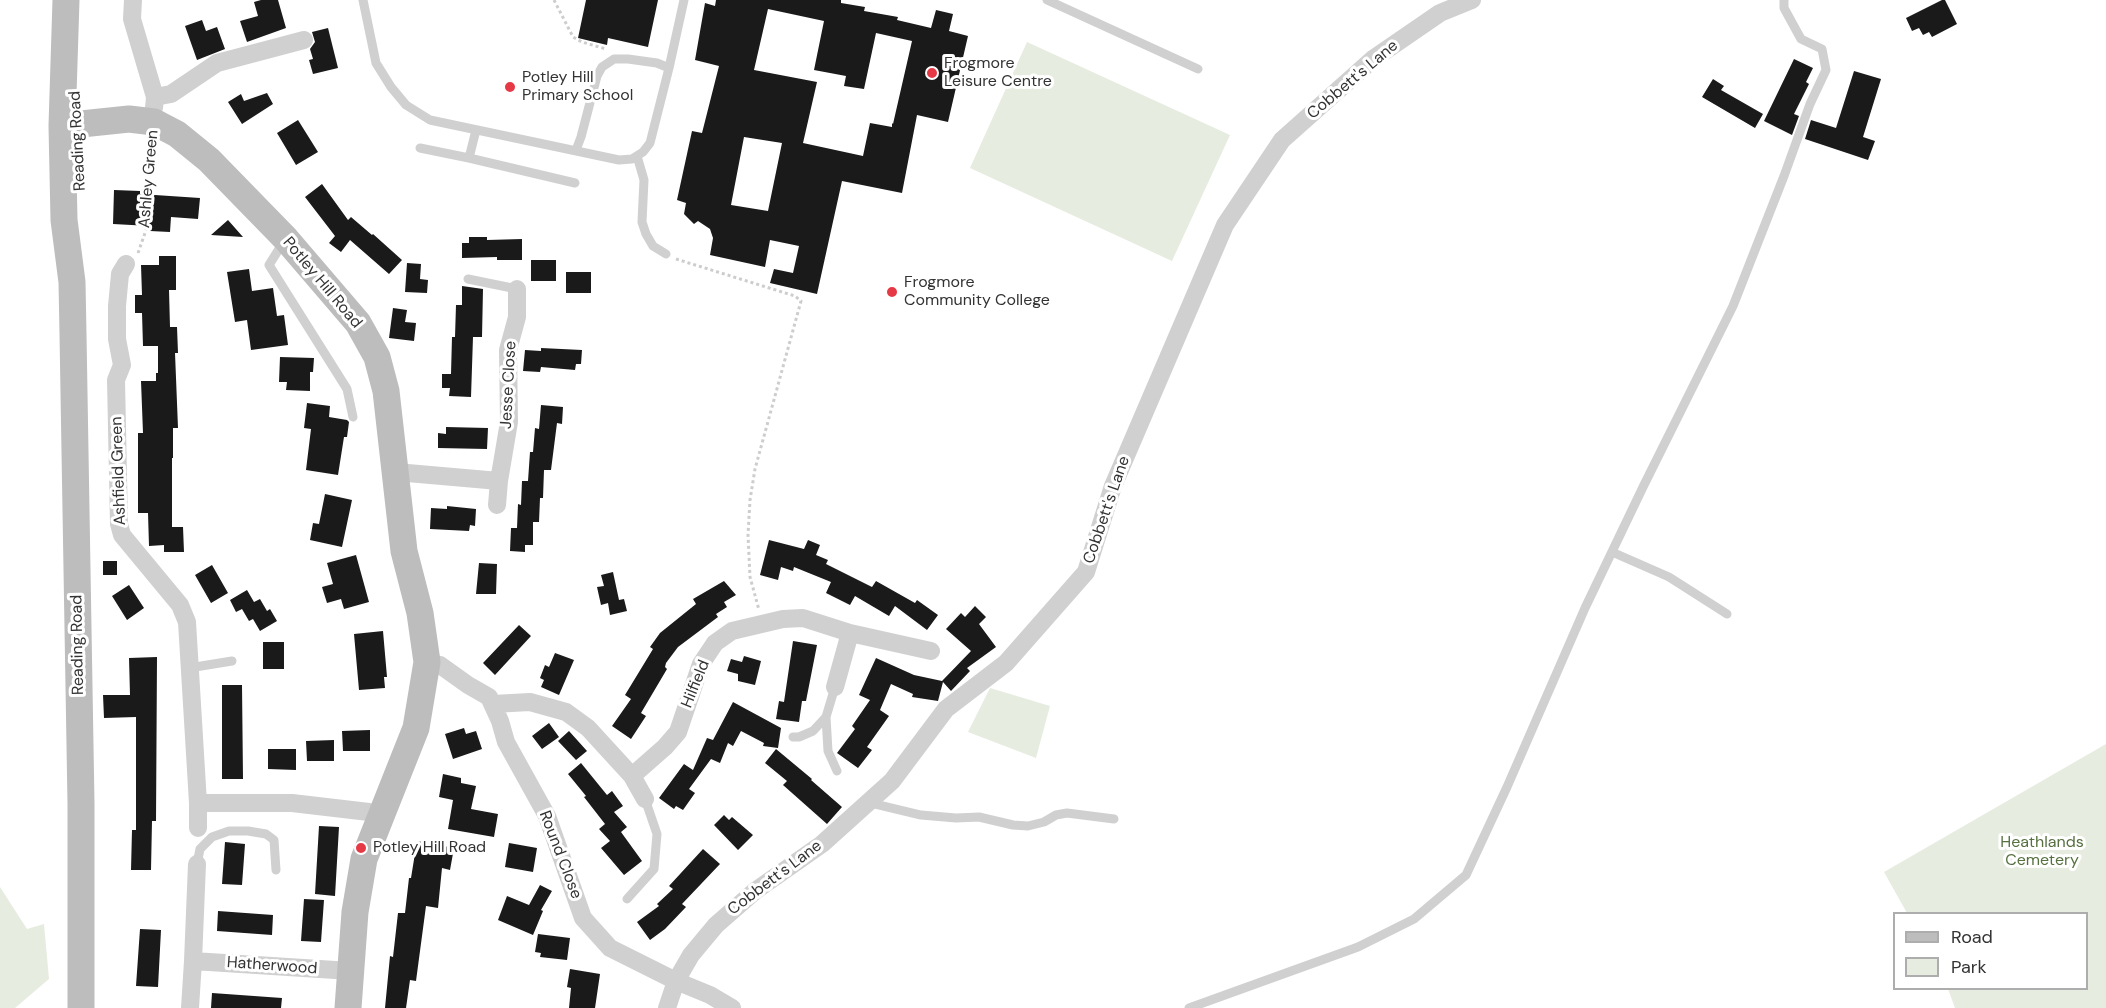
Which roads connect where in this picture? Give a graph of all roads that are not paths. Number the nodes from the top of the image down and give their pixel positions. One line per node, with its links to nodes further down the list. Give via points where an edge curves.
1 (68, 0): 12 (street, Reading Road)
2 (134, 0): 11 (street, via 132,19)
3 (363, 0): 13 (lane, via 376,63 406,105 430,120)
4 (684, 0): 9 (lane)
5 (1047, 0): 10 (lane)
6 (1472, 0): 42 (street, Cobbett's Lane, via 1440,13 1373,59 1282,140 1226,225 1113,486 1086,572 1006,663 946,709 892,781)
7 (1784, 0): 28 (lane, via 1784,8 1801,39 1822,49 1826,70 1733,306)
8 (304, 40): 11 (street, via 217,63)
9 (669, 68): 15 (lane, via 628,58 614,59 602,67); 16 (lane, via 650,142)
10 (1198, 69)
11 (154, 109): 12 (street, Potley Hill Road, via 129,119); 19 (street, Potley Hill Road)
12 (70, 125): 53 (street, Reading Road, via 64,220 72,282)
13 (476, 130): 15 (lane); 17 (lane)
14 (420, 148): 17 (lane)
15 (576, 150): 16 (lane, via 619,160)
16 (637, 156): 20 (lane, via 644,180 642,222 653,246)
17 (470, 158): 18 (lane)
18 (574, 183)
19 (286, 239): 24 (lane, via 269,265 347,389); 25 (street, Potley Hill Road, via 358,323 377,357 386,391)
20 (666, 254)
21 (126, 264): 34 (street, Ashfield Green, via 120,273 117,306 122,365 116,380 119,524 122,535 180,605 187,622)
22 (468, 279): 23 (lane)
23 (517, 289): 26 (street, Jesse Close, via 517,317 508,350 509,422)
24 (353, 417)
25 (396, 472): 26 (street); 33 (street, Potley Hill Road, via 404,551 420,613)
26 (499, 482): 27 (street, Jesse Close)
27 (497, 505)
28 (1612, 552): 29 (lane, via 1668,577); 58 (lane, via 1466,875 1414,919 1358,947)
29 (1727, 614)
30 (850, 633): 31 (street, Hilfield); 35 (street); 40 (street, Hilfield, via 804,618 732,631 715,643 701,664 678,732)
31 (931, 651)
32 (232, 661): 34 (lane)
33 (427, 662): 36 (street, via 440,665 489,696); 44 (street, Potley Hill Road, via 416,728)
34 (189, 668): 43 (street, Ashfield Green)
35 (835, 687): 37 (lane)
36 (493, 704): 40 (street, via 530,702 566,712 588,728); 52 (street, Round Close, via 506,742 547,816 584,918 610,948)
37 (826, 717): 38 (lane, via 813,731); 39 (lane, via 828,751)
38 (793, 737)
39 (837, 771)
40 (632, 776): 41 (street)
41 (645, 799): 49 (lane, via 657,834 654,869)
42 (867, 802): 45 (lane, via 921,815 979,817 1013,825 1028,826 1067,813); 52 (street, Cobbett's Lane, via 807,855 733,908 691,955)
43 (198, 803): 44 (street, via 292,803); 46 (street, Ashfield Green)
44 (382, 816): 51 (street, Potley Hill Road, via 364,859)
45 (1114, 819)
46 (198, 828)
47 (197, 864): 48 (lane, via 200,849 212,837 228,831 248,831 266,834 274,840); 50 (street)
48 (276, 870)
49 (627, 899)
50 (193, 961): 51 (street, Hatherwood); 54 (street)
51 (351, 971): 55 (street, Potley Hill Road)
52 (676, 981): 56 (street); 57 (street, Round Close)
53 (81, 1008)
54 (190, 1008)
55 (348, 1008)
56 (667, 1008)
57 (732, 1008)
58 (1189, 1008)

